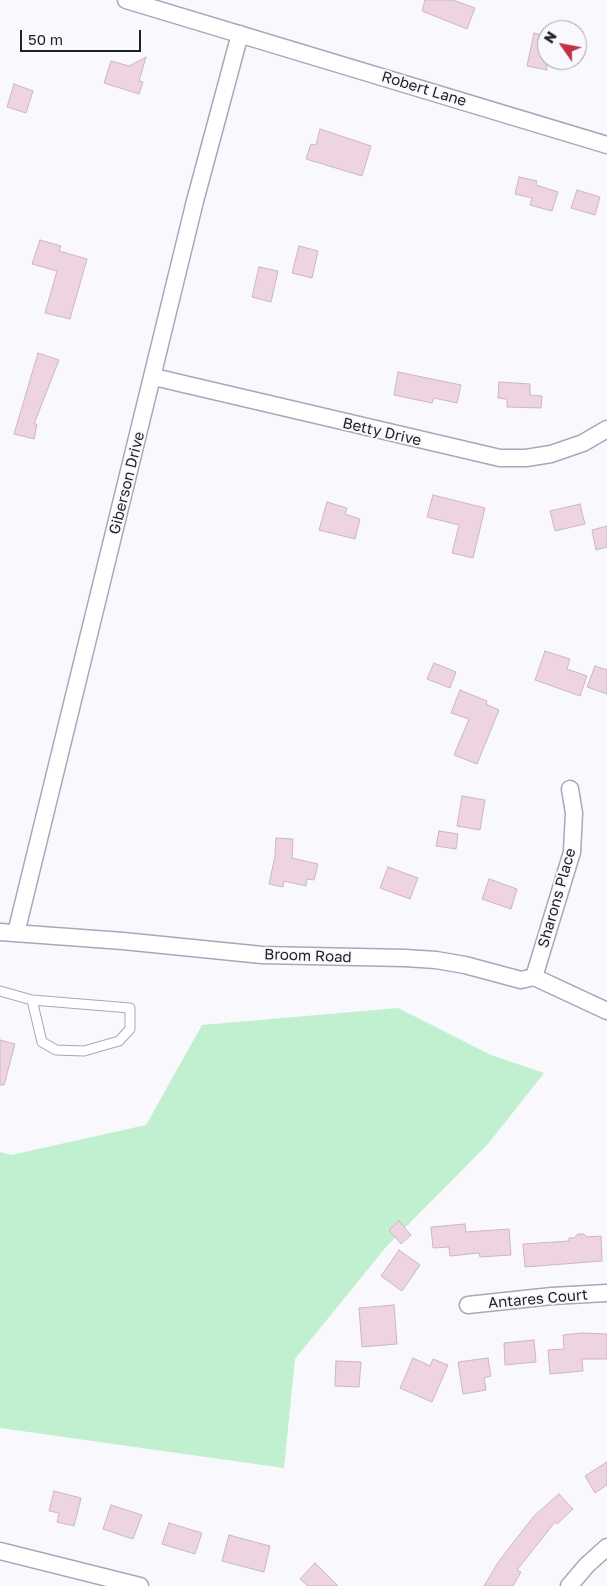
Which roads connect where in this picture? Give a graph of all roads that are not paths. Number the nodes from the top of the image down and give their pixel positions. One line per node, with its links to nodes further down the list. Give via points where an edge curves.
1 (126, 0): 2 (street, Robert Lane)
2 (240, 34): 3 (street, Robert Lane); 4 (street, Giberson Drive, via 195,201)
3 (607, 145)
4 (154, 377): 5 (street, Betty Drive, via 500,458 551,454 583,443); 7 (street, Giberson Drive)
5 (607, 429)
6 (570, 789): 8 (street, Sharons Place, via 574,813 572,852)
7 (8, 932): 8 (street, Broom Road, via 262,955 413,958 465,965 521,980)
8 (534, 977): 11 (street, Broom Road)
9 (0, 991): 10 (lane)
10 (32, 1000): 10 (lane, via 42,1042 56,1050 84,1051 119,1041 130,1029 130,1008)
11 (607, 1011)
12 (607, 1293): 13 (street, Antares Court)
13 (468, 1305)
14 (607, 1547): 17 (street)
15 (0, 1551): 16 (street)
16 (140, 1586)
17 (569, 1586)

